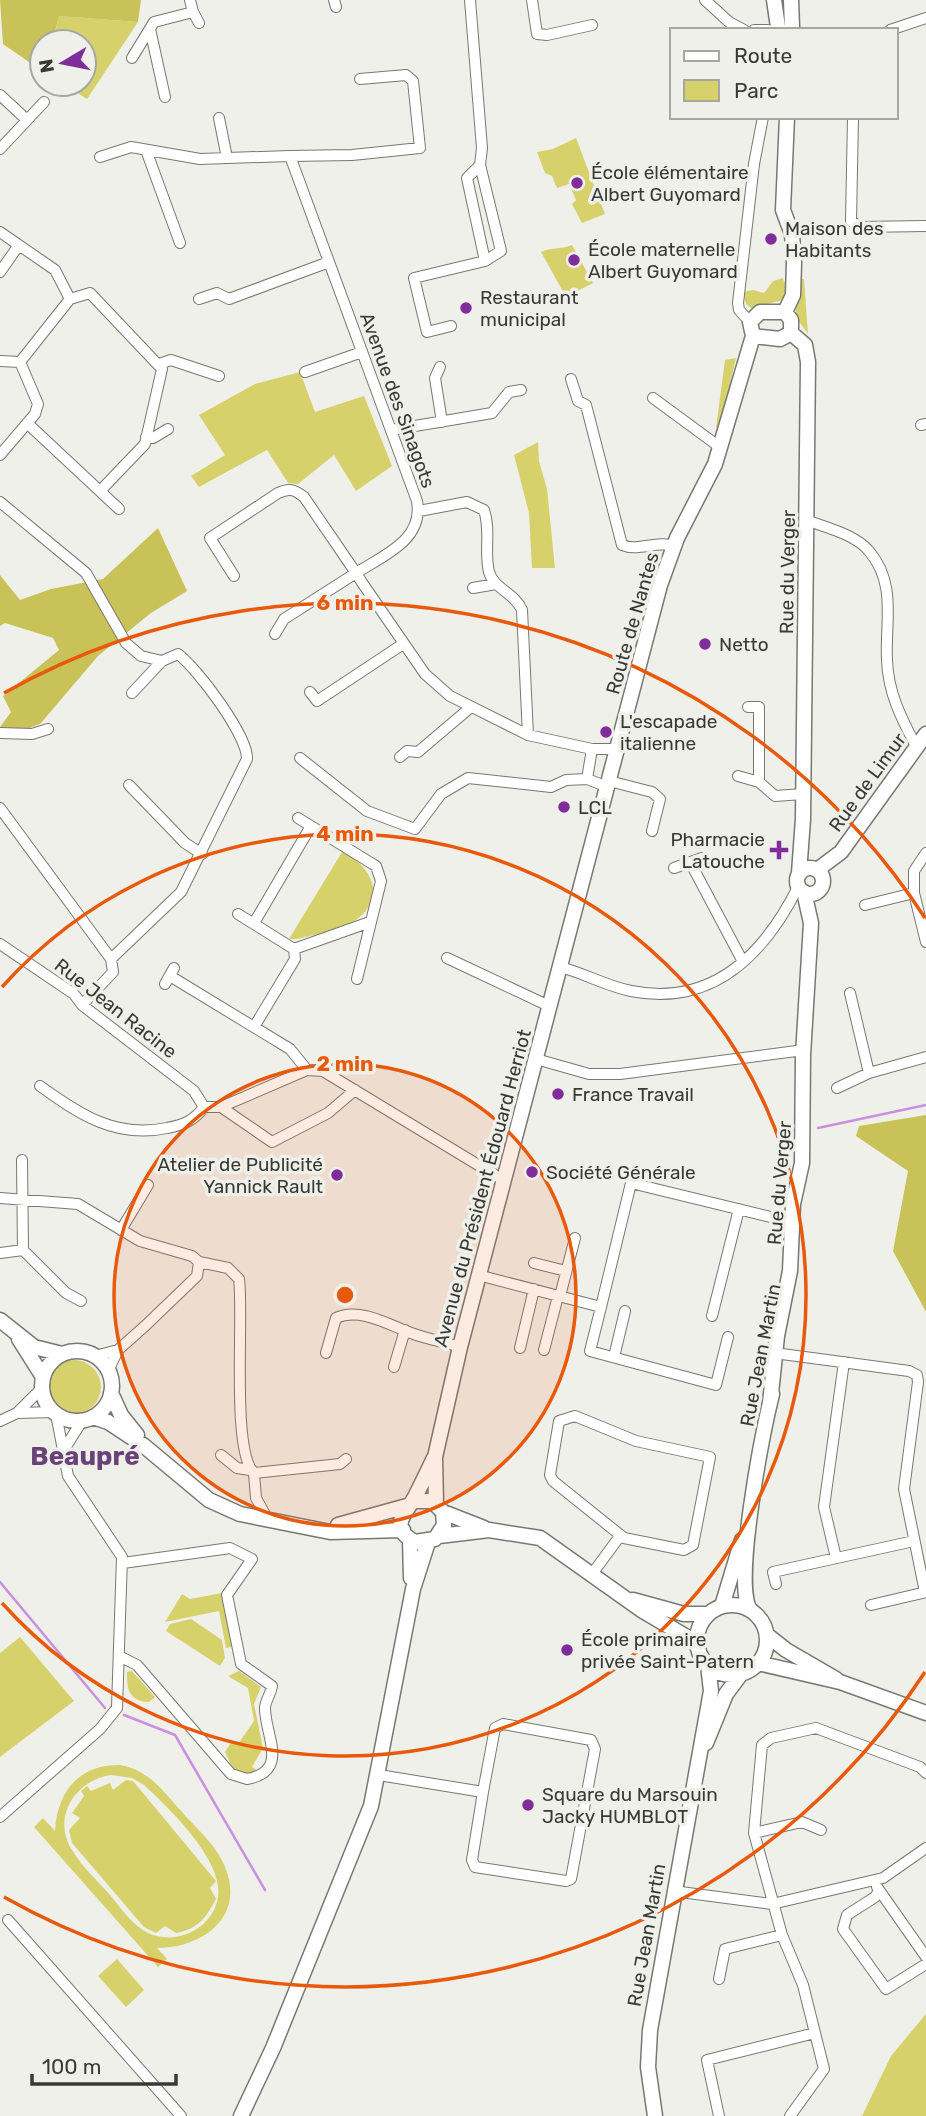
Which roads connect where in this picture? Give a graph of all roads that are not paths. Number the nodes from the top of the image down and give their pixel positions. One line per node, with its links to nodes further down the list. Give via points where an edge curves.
1 (190, 0): 7 (street)
2 (470, 0): 31 (street, via 482,136)
3 (532, 0): 10 (street, via 537,34)
4 (705, 0): 11 (street)
5 (774, 0): 12 (main road)
6 (791, 0): 13 (main road)
7 (193, 12): 9 (street); 15 (street, via 159,20)
8 (926, 18): 14 (street)
9 (198, 23)
10 (592, 25)
11 (740, 28)
12 (781, 28)
13 (781, 28)
14 (896, 28)
15 (150, 29): 16 (street); 19 (street)
16 (132, 58)
17 (360, 79): 28 (street, via 406,75 414,81 420,148)
18 (0, 95): 25 (street)
19 (165, 97)
20 (44, 102): 25 (street)
21 (219, 118): 30 (street)
22 (763, 119): 43 (street, via 738,303)
23 (787, 119): 41 (main road, via 783,210 792,234 794,263 793,295)
24 (853, 119): 32 (street, via 851,222 860,227)
25 (27, 120): 26 (street)
26 (0, 149)
27 (146, 149): 29 (street, via 131,147); 30 (street, via 200,159); 34 (street)
28 (290, 156): 30 (street); 37 (street, Avenue des Sinagots)
29 (100, 157)
30 (226, 158)
31 (480, 165): 36 (street, via 467,178); 36 (street, via 502,251)
32 (926, 226)
33 (0, 232): 35 (street)
34 (180, 243)
35 (19, 245): 38 (street); 39 (street, via 55,270)
36 (485, 261): 42 (street, via 414,278 427,332)
37 (329, 262): 40 (street, via 229,299 217,293); 45 (street, Avenue des Sinagots)
38 (0, 272)
39 (70, 299): 47 (street); 48 (street, via 90,293)
40 (199, 299)
41 (785, 312): 43 (main road, via 760,312); 44 (main road, Rue du Verger, via 791,320)
42 (451, 326)
43 (752, 329): 44 (main road, via 780,339); 60 (main road, Route de Nantes)
44 (790, 333): 66 (main road, Rue du Verger, via 805,345 807,357)
45 (362, 352): 50 (street); 58 (street, Avenue des Sinagots)
46 (0, 361): 47 (street)
47 (20, 362): 56 (street, via 37,398 37,408)
48 (159, 364): 51 (street, via 171,359); 59 (street, via 162,369)
49 (440, 367): 55 (street, via 435,378)
50 (305, 372)
51 (219, 376)
52 (571, 379): 67 (street, via 578,401 586,405 622,545)
53 (521, 390): 55 (street, via 509,393 492,413)
54 (653, 398): 60 (street)
55 (442, 422): 58 (street)
56 (27, 423): 61 (street); 62 (street)
57 (168, 429): 59 (street)
58 (391, 430): 65 (street, Avenue des Sinagots)
59 (146, 437): 62 (street, via 145,444)
60 (721, 447): 67 (main road, Route de Nantes)
61 (0, 455)
62 (100, 491): 64 (street)
63 (0, 502): 74 (street, via 86,573 126,643 141,656)
64 (119, 509)
65 (419, 511): 68 (street, Avenue des Sinagots, via 407,540); 70 (street, via 467,502 484,510 489,572)
66 (807, 520): 83 (street, via 856,540 881,569 890,598 887,660 893,702); 93 (main road, Rue du Verger)
67 (674, 546): 85 (main road, Route de Nantes)
68 (356, 573): 69 (street, via 304,497 286,489 210,538); 72 (street, Avenue des Sinagots, via 284,619); 73 (street)
69 (234, 576)
70 (496, 584): 71 (street); 82 (street, via 511,594 522,610)
71 (473, 588)
72 (275, 634)
73 (403, 644): 75 (street, via 317,701); 77 (street, via 438,687)
74 (162, 661): 76 (street); 98 (street, via 174,654 183,658 222,706 248,755)
75 (310, 691)
76 (132, 693)
77 (471, 707): 82 (street); 86 (street, via 418,752 407,751)
78 (748, 707): 90 (street, via 759,707)
79 (48, 729): 80 (street, via 32,734)
80 (0, 733)
81 (926, 734): 83 (main road, Rue de Limur)
82 (528, 735): 84 (street)
83 (916, 746): 103 (main road, Rue de Limur, via 841,852)
84 (592, 748): 85 (street); 89 (street)
85 (617, 749): 91 (main road, Route de Nantes)
86 (400, 757)
87 (300, 758): 89 (street, via 367,811 415,829 442,794 468,778 551,787 566,780)
88 (738, 776): 90 (street)
89 (587, 779): 91 (street)
90 (759, 782): 93 (street, via 775,796)
91 (608, 784): 97 (street, via 652,792 660,799); 109 (main road, Route de Nantes)
92 (129, 785): 98 (street, via 184,843)
93 (803, 794): 103 (main road, Rue du Verger)
94 (0, 807): 114 (street)
95 (298, 818): 96 (street)
96 (311, 826): 107 (street, via 376,866 381,881); 108 (street)
97 (652, 831)
98 (202, 853): 114 (street, via 181,892)
99 (926, 853): 104 (street, via 914,871)
100 (702, 858): 101 (street)
101 (690, 862): 102 (street); 115 (street)
102 (674, 869)
103 (810, 880): 115 (street); 123 (main road, Rue du Verger)
104 (914, 893): 105 (street); 110 (street)
105 (865, 905)
106 (238, 914): 108 (street)
107 (370, 922): 112 (street); 118 (street)
108 (254, 923): 112 (street)
109 (570, 929): 116 (main road, Avenue du Président Édouard Herriot)
110 (926, 942)
111 (0, 944): 120 (street, Rue Jean Racine, via 74,994)
112 (295, 949): 122 (street, via 295,959)
113 (447, 958): 121 (street)
114 (111, 959): 120 (street, via 113,972)
115 (742, 961): 116 (street, via 711,985 660,994 629,990)
116 (560, 967): 121 (main road, Avenue du Président Édouard Herriot)
117 (170, 976): 122 (street)
118 (357, 979)
119 (850, 993): 127 (street)
120 (82, 1005): 131 (street, Rue Jean Racine, via 194,1091)
121 (549, 1006): 125 (main road, Avenue du Président Édouard Herriot)
122 (254, 1027): 126 (street, via 290,1049)
123 (804, 1050): 125 (street, via 620,1074 589,1074); 134 (main road, Rue du Verger)
124 (926, 1057): 127 (street)
125 (536, 1059): 135 (main road, Avenue du Président Édouard Herriot)
126 (307, 1070): 130 (street, via 323,1071); 132 (street)
127 (869, 1073): 129 (street)
128 (40, 1086): 131 (street, via 87,1118 131,1131 184,1124)
129 (837, 1088)
130 (355, 1090): 132 (street, via 328,1113 272,1142); 135 (street)
131 (204, 1107): 132 (street)
132 (221, 1107)
133 (22, 1160): 138 (street)
134 (801, 1177): 140 (main road, Rue du Verger); 165 (main road, Rue Jean Martin, via 794,1286)
135 (503, 1180): 148 (main road, Avenue du Président Édouard Herriot)
136 (148, 1185): 141 (street)
137 (0, 1198): 138 (street)
138 (23, 1200): 141 (street, via 78,1204); 143 (street)
139 (739, 1209): 140 (street); 152 (street, via 631,1183); 154 (street)
140 (792, 1223): 173 (main road, Rue du Verger, via 790,1271)
141 (121, 1230): 145 (street)
142 (575, 1238): 147 (street)
143 (23, 1250): 144 (street); 151 (street, via 66,1293)
144 (0, 1254)
145 (199, 1262): 161 (street, via 197,1276); 183 (street, via 228,1268 239,1279 244,1433)
146 (534, 1263): 147 (street)
147 (566, 1270): 150 (street)
148 (478, 1275): 149 (street); 159 (main road, Avenue du Président Édouard Herriot)
149 (534, 1289): 150 (street); 160 (street)
150 (559, 1296): 152 (street); 162 (street)
151 (81, 1301)
152 (601, 1307): 167 (street, via 590,1351)
153 (625, 1311): 167 (street)
154 (712, 1316)
155 (0, 1320): 156 (main road)
156 (12, 1330): 164 (main road, via 34,1347); 171 (main road)
157 (405, 1330): 159 (street); 163 (street, via 348,1313 336,1318); 169 (street)
158 (728, 1337): 167 (street, via 716,1385)
159 (460, 1347): 181 (main road, Avenue du Président Édouard Herriot)
160 (520, 1348)
161 (118, 1350): 166 (street); 170 (street)
162 (544, 1350)
163 (326, 1353)
164 (62, 1354): 166 (main road, via 79,1351); 171 (main road, via 50,1364)
165 (782, 1354): 168 (street); 173 (main road, Rue Jean Martin)
166 (95, 1356): 170 (main road)
167 (614, 1357)
168 (844, 1362): 195 (street, via 917,1375 904,1489); 197 (street, via 824,1507)
169 (394, 1367)
170 (108, 1371): 172 (main road)
171 (43, 1382): 174 (street); 175 (main road, via 47,1404)
172 (111, 1393): 176 (main road, via 108,1403); 178 (main road)
173 (770, 1403): 185 (main road, Rue Jean Martin)
174 (17, 1413): 175 (street); 177 (street)
175 (55, 1413): 176 (main road, via 68,1420); 179 (street)
176 (88, 1419): 178 (main road, via 107,1422); 179 (street)
177 (0, 1421)
178 (143, 1445): 188 (main road, via 200,1493)
179 (65, 1449): 199 (street, via 68,1476 121,1550)
180 (221, 1455): 183 (street, via 237,1468)
181 (435, 1457): 186 (main road, Avenue du Président Édouard Herriot); 187 (main road, Avenue du Président Édouard Herriot)
182 (346, 1460): 183 (street)
183 (252, 1472): 184 (street)
184 (256, 1498): 188 (street); 189 (street)
185 (752, 1498): 206 (main road, Rue Jean Martin); 207 (main road, Rue Jean Martin, via 745,1588)
186 (410, 1504): 187 (main road, via 423,1499); 190 (main road); 192 (main road, via 401,1517)
187 (440, 1508): 191 (main road); 194 (main road, via 444,1525)
188 (240, 1514): 189 (main road)
189 (268, 1520): 190 (main road)
190 (323, 1528): 192 (main road)
191 (489, 1530): 194 (main road); 200 (main road, via 540,1538)
192 (406, 1534): 194 (main road); 202 (main road)
193 (620, 1536): 193 (street, via 551,1478 559,1421 564,1417 575,1416 636,1441 710,1457 696,1541 689,1549); 200 (street)
194 (433, 1539): 202 (main road)
195 (914, 1541): 197 (street); 203 (street)
196 (258, 1549): 198 (street)
197 (836, 1558): 201 (street, via 773,1572)
198 (252, 1559): 199 (street, via 230,1548); 211 (street, via 227,1595 242,1664 272,1685 265,1707 273,1756 260,1775 238,1778 231,1774 137,1665)
199 (123, 1563): 211 (street)
200 (592, 1574): 204 (main road)
201 (776, 1584)
202 (413, 1589): 219 (main road)
203 (926, 1592): 205 (street)
204 (628, 1599): 208 (main road, via 684,1614); 210 (main road)
205 (871, 1605)
206 (722, 1606): 207 (main road); 208 (main road)
207 (750, 1610): 209 (main road)
208 (708, 1614): 210 (main road, via 699,1627)
209 (767, 1635): 212 (main road, via 766,1650); 215 (main road)
210 (697, 1643): 213 (main road)
211 (121, 1657): 221 (street, via 117,1708 112,1717)
212 (758, 1663): 214 (main road); 215 (main road)
213 (708, 1665): 214 (main road, via 723,1674); 217 (main road, Rue Jean Martin, via 710,1691)
214 (741, 1674): 217 (main road, Rue Jean Martin, via 726,1694)
215 (841, 1682): 216 (main road)
216 (926, 1713)
217 (698, 1761): 226 (main road, Rue Jean Martin)
218 (926, 1773): 223 (street, via 816,1728 771,1738 761,1748)
219 (379, 1775): 220 (street); 235 (main road, via 368,1815)
220 (483, 1792): 220 (street, via 472,1860 475,1867 571,1879 595,1749 591,1740 503,1724 495,1728)
221 (0, 1817)
222 (821, 1830): 223 (street, via 802,1822)
223 (754, 1833): 228 (street)
224 (926, 1848): 225 (street)
225 (874, 1880): 227 (street); 228 (street)
226 (673, 1891): 228 (street); 239 (main road, Rue Jean Martin, via 650,2030 648,2067)
227 (879, 1891): 231 (street); 232 (street, via 847,1915 843,1929 886,1989)
228 (772, 1904): 230 (street)
229 (8, 1920): 236 (street)
230 (782, 1935): 233 (street, via 725,1949); 234 (street, via 802,1982)
231 (926, 1957)
232 (926, 1964)
233 (719, 1979)
234 (815, 2033): 240 (street, via 707,2060); 241 (street, via 822,2074)
235 (254, 2093): 237 (main road); 238 (main road)
236 (181, 2116)
237 (241, 2116)
238 (249, 2116)
239 (655, 2116)
240 (719, 2116)
241 (790, 2116)

